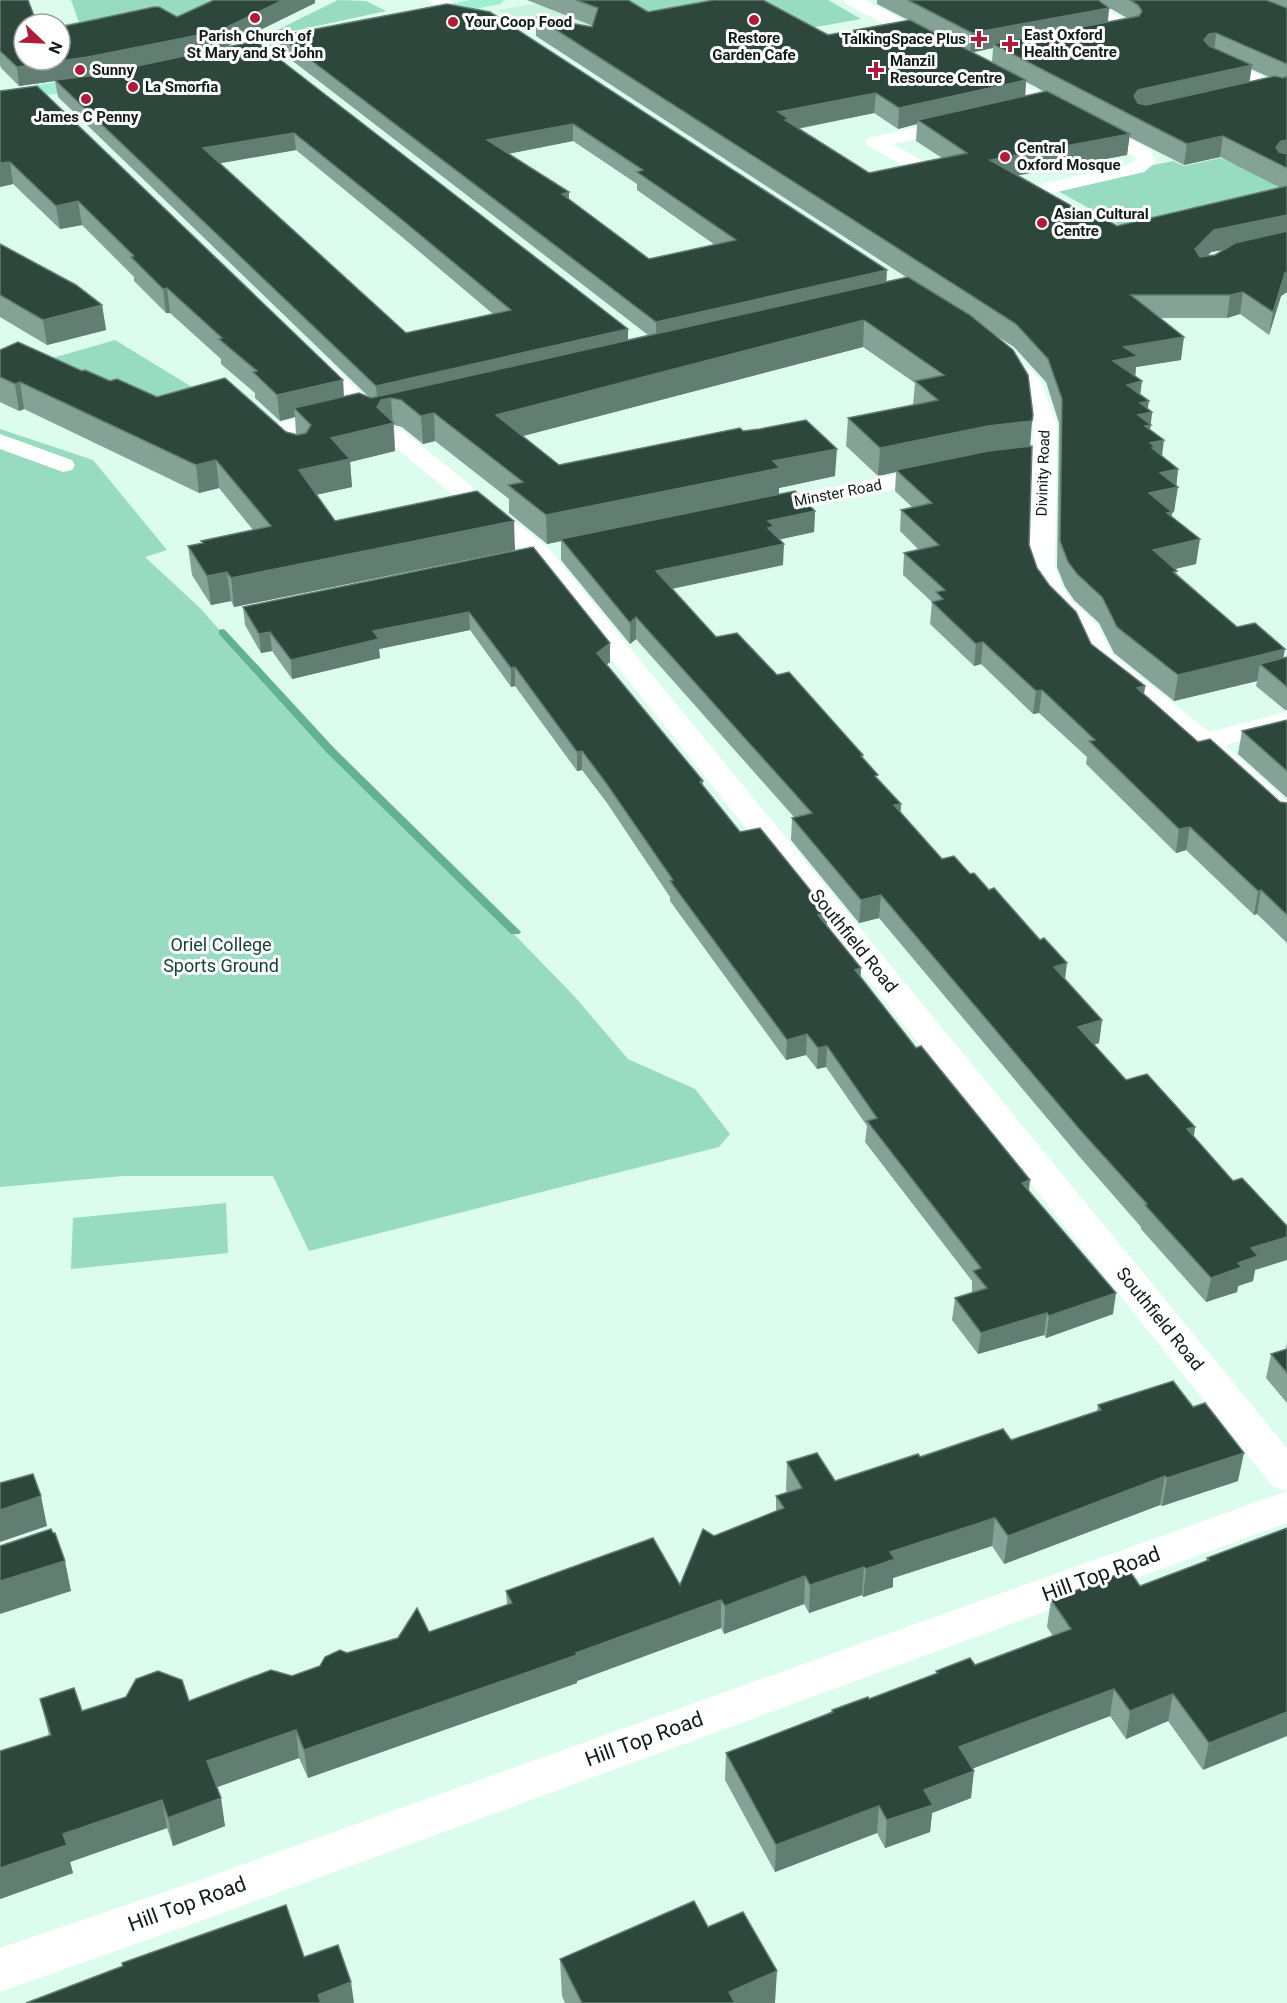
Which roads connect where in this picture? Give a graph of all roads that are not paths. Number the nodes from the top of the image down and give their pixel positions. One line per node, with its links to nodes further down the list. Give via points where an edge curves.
1 (852, 0): 10 (street)
2 (1081, 0): 7 (street, via 1129,30)
3 (452, 4): 4 (street); 5 (main road)
4 (492, 9)
5 (404, 19)
6 (342, 31): 8 (main road)
7 (1084, 38)
8 (260, 48): 12 (street); 13 (main road)
9 (996, 55): 10 (street)
10 (966, 58): 19 (street)
11 (1213, 60): 15 (street)
12 (277, 61)
13 (199, 62)
14 (123, 77): 16 (main road)
15 (1281, 91): 17 (street)
16 (39, 93): 18 (main road); 20 (street)
17 (1242, 95)
18 (0, 97)
19 (1048, 103): 21 (street); 24 (street, via 1143,153 1146,162 1137,168 1035,191)
20 (57, 111)
21 (1017, 112)
22 (986, 118): 23 (street, via 875,142)
23 (925, 170)
24 (1087, 221)
25 (981, 338): 36 (street, Divinity Road, via 1004,354 1032,384 1045,424 1035,457 1042,567 1050,588 1087,630 1100,658)
26 (297, 343): 28 (street, Southfield Road)
27 (258, 416): 28 (street, via 284,439)
28 (384, 417): 33 (street, Southfield Road, via 453,481)
29 (0, 441): 30 (street)
30 (63, 465)
31 (962, 468): 32 (street, Minster Road)
32 (739, 513)
33 (551, 551): 34 (street); 38 (street, Southfield Road)
34 (506, 561)
35 (1287, 721): 36 (street)
36 (1204, 742): 37 (street, Divinity Road)
37 (1287, 817)
38 (1287, 1476)
39 (1287, 1507): 40 (street, Hill Top Road)
40 (0, 1970)

